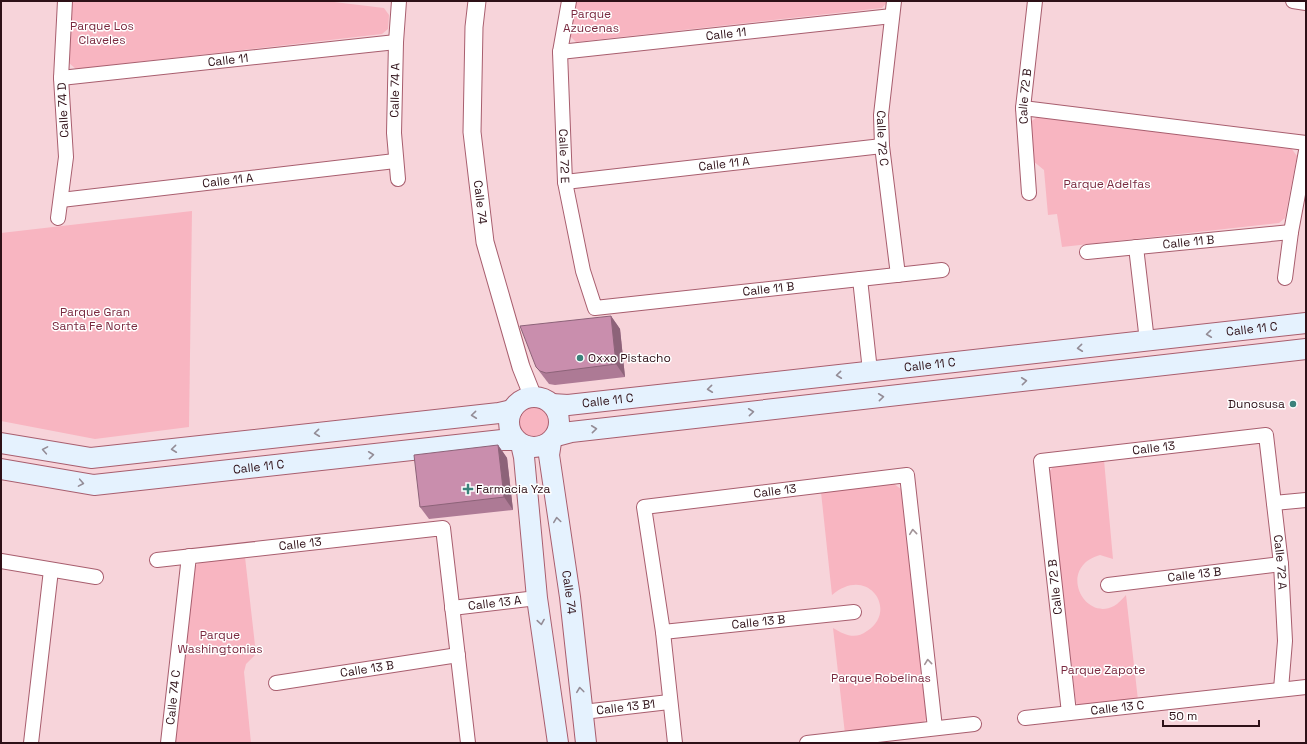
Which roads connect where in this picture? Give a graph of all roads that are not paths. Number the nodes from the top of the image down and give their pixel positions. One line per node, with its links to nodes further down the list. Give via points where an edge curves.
1 (66, 1): 12 (street, Calle 74 D)
2 (397, 1): 10 (street, Calle 74 A)
3 (477, 1): 43 (street, Calle 74, via 474,27 472,132 485,242 521,367)
4 (568, 1): 11 (street, Calle 72 E)
5 (894, 1): 9 (street, Calle 72 C)
6 (1035, 1): 13 (street, Calle 72 B)
7 (1293, 1): 8 (street)
8 (1306, 3)
9 (892, 16): 11 (street, Calle 11); 15 (street, Calle 72 C, via 881,115)
10 (396, 42): 12 (street, Calle 11); 17 (street, Calle 74 A)
11 (560, 52): 19 (street, Calle 72 E)
12 (61, 78): 21 (street, Calle 74 D, via 66,158)
13 (1023, 108): 14 (street); 20 (street, Calle 72 B)
14 (1306, 143)
15 (882, 146): 19 (street, Calle 11 A); 27 (street, Calle 72 C)
16 (1306, 152): 23 (street)
17 (395, 161): 18 (street, Calle 74 A); 21 (street, Calle 11 A)
18 (398, 179)
19 (565, 182): 30 (street, Calle 72 E, via 583,271)
20 (1029, 193)
21 (61, 200): 22 (street, Calle 74 D)
22 (58, 218)
23 (1291, 232): 24 (street, Calle 11 B); 28 (street)
24 (1136, 247): 25 (street, Calle 11 B); 33 (street)
25 (1087, 252)
26 (942, 270): 27 (street, Calle 11 B)
27 (898, 275): 29 (street, Calle 11 B)
28 (1285, 278)
29 (860, 279): 30 (street, Calle 11 B); 39 (street)
30 (595, 308)
31 (1306, 323): 32 (main road, Calle 11 C)
32 (1279, 326): 33 (main road, Calle 11 C, one-way to 33); 35 (main road)
33 (1147, 341): 36 (main road, Calle 11 C, one-way to 36)
34 (1306, 349): 35 (main road)
35 (1282, 352): 40 (main road, one-way to 35)
36 (988, 358): 37 (main road, Calle 11 C); 40 (main road)
37 (962, 361): 38 (main road, Calle 11 C); 41 (main road)
38 (934, 364): 39 (main road, Calle 11 C); 42 (main road)
39 (870, 371): 44 (main road, Calle 11 C, one-way to 44)
40 (991, 384): 41 (main road)
41 (966, 388): 42 (main road)
42 (937, 391): 47 (main road, one-way to 42)
43 (533, 397): 45 (main road, via 540,397); 46 (main road, via 521,400)
44 (620, 399): 45 (main road, Calle 11 C, via 568,405); 47 (main road, via 613,414)
45 (552, 404): 50 (main road, via 557,409 560,423)
46 (512, 410): 48 (main road, one-way to 48); 51 (main road, via 509,422 512,435)
47 (620, 427): 50 (main road, one-way to 47, via 571,432)
48 (343, 430): 53 (main road, one-way to 53); 54 (main road, via 351,443 351,450)
49 (1266, 435): 55 (street, Calle 13); 61 (street, Calle 72 A)
50 (553, 439): 51 (main road, via 536,448); 58 (main road, Calle 74, via 549,455)
51 (519, 442): 54 (main road, Calle 11 C, one-way to 51, via 502,440); 59 (main road)
52 (1, 444): 53 (main road, one-way to 52, via 91,458)
53 (194, 447): 57 (main road, via 194,461)
54 (346, 457): 57 (main road, Calle 11 C)
55 (1041, 461): 81 (street, Calle 72 B)
56 (1, 469): 57 (main road, Calle 11 C, one-way to 57, via 94,485)
57 (202, 473)
58 (552, 480): 59 (main road); 62 (main road, Calle 74, one-way to 58)
59 (526, 483): 63 (main road)
60 (1306, 500): 61 (street)
61 (1274, 503): 67 (street, Calle 72 A)
62 (562, 548): 63 (main road); 80 (main road, Calle 74, one-way to 62)
63 (532, 551): 71 (main road)
64 (189, 556): 65 (street, Calle 13); 72 (street, Calle 13, via 443,528); 86 (street, Calle 74 C)
65 (157, 560)
66 (1, 561): 68 (street)
67 (1280, 564): 70 (street, Calle 13 B); 78 (street, Calle 72 A, via 1285,641)
68 (50, 570): 69 (street); 85 (street)
69 (96, 578)
70 (1108, 585)
71 (537, 598): 72 (street, Calle 13 A); 88 (main road, one-way to 88)
72 (452, 608): 75 (street)
73 (854, 612): 74 (street, Calle 13 B)
74 (663, 632): 79 (street); 84 (street, Calle 13, one-way to 74, via 907,475 644,507)
75 (458, 655): 76 (street, Calle 13 B); 87 (street)
76 (276, 683)
77 (1306, 687): 78 (street, Calle 13 C)
78 (1281, 689): 81 (street, Calle 13 C)
79 (669, 702): 80 (street, Calle 13 B1); 90 (street)
80 (583, 712): 89 (main road, Calle 74)
81 (1069, 713): 82 (street, Calle 13 C)
82 (1025, 718)
83 (974, 724): 84 (street)
84 (935, 728): 91 (street)
85 (31, 743)
86 (168, 743)
87 (468, 743)
88 (558, 743)
89 (586, 743)
90 (675, 743)
91 (807, 743)

